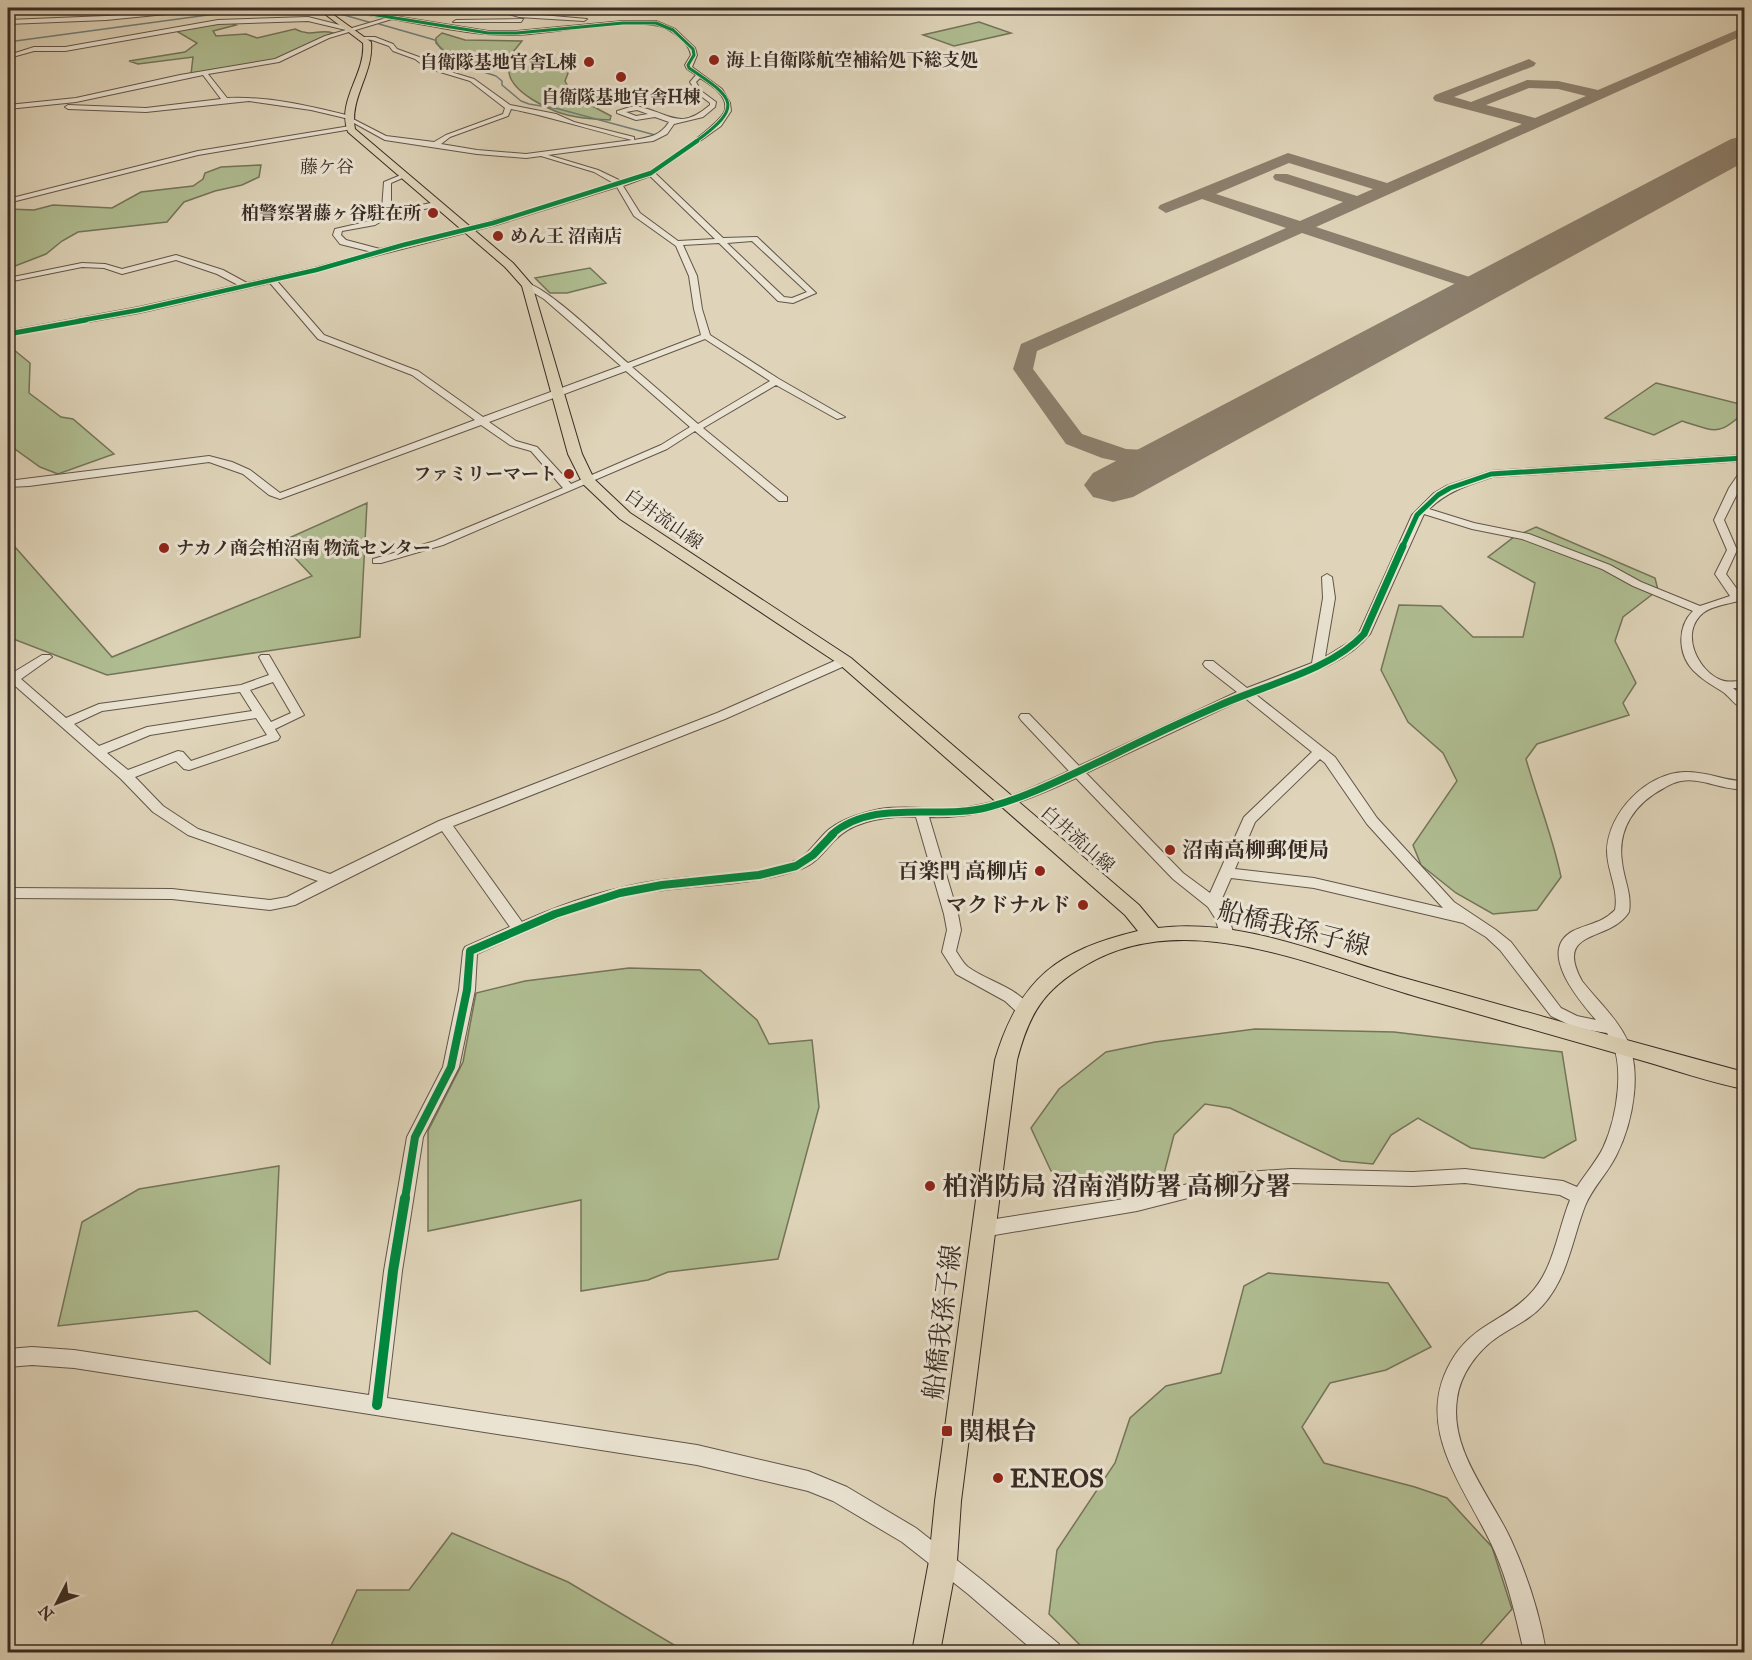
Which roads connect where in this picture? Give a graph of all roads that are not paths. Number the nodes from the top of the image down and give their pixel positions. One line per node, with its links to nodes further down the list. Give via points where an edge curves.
1 (223, 8): 9 (street)
2 (322, 8): 12 (main road)
3 (371, 8): 6 (street)
4 (491, 8): 8 (street)
5 (341, 9): 6 (street)
6 (366, 14): 7 (street)
7 (393, 18): 11 (street); 12 (street)
8 (551, 18): 10 (street); 11 (street)
9 (8, 22)
10 (637, 22): 11 (street, via 502,33); 16 (street, via 663,24 676,33 693,49 694,55 687,65)
11 (427, 24)
12 (352, 29): 13 (main road); 14 (street, via 308,19 218,22 65,49 34,49); 15 (street, via 287,58)
13 (365, 38): 20 (street, via 391,45 429,67 472,80); 22 (main road, via 369,48)
14 (8, 60)
15 (204, 73): 17 (street); 18 (street, via 85,99)
16 (700, 75): 23 (street, via 693,82 713,106 701,116); 27 (street, via 715,84 726,98 727,115 714,129)
17 (225, 100): 18 (street, via 138,110); 22 (street, via 311,108)
18 (38, 105): 19 (street)
19 (8, 107)
20 (508, 107): 24 (street, via 554,115); 25 (street, via 506,115 448,135)
21 (654, 115): 23 (street)
22 (349, 122): 25 (street, via 385,138); 28 (main road, 白井流山線); 31 (street, via 210,150)
23 (675, 122): 24 (street, via 665,133)
24 (644, 140): 26 (street)
25 (435, 145): 26 (street, via 485,153)
26 (539, 155): 29 (street, via 596,171)
27 (651, 173): 29 (street); 36 (street)
28 (403, 176): 32 (main road, 白井流山線); 34 (street, via 388,182)
29 (620, 184): 35 (street); 37 (street, via 637,214)
30 (8, 195): 31 (street)
31 (24, 197): 33 (street)
32 (431, 200): 34 (street); 34 (street); 35 (main road, 白井流山線)
33 (8, 201)
34 (387, 210): 38 (street, via 372,223 339,229 337,236 343,242)
35 (465, 229): 38 (street); 41 (main road, 白井流山線)
36 (720, 240): 36 (street, via 781,299 793,301 812,293 754,239); 37 (street)
37 (678, 243): 44 (street, via 693,276)
38 (379, 252): 40 (street)
39 (8, 280): 42 (street, via 82,265 122,272 176,257)
40 (272, 280): 42 (street); 49 (street, via 321,337 415,373)
41 (527, 285): 45 (street, via 547,297); 47 (main road, 白井流山線)
42 (246, 286): 43 (street, via 105,317)
43 (8, 332)
44 (706, 336): 45 (street); 46 (street)
45 (627, 366): 47 (street); 50 (street)
46 (776, 381): 48 (street); 50 (street)
47 (558, 393): 49 (street); 53 (main road, 白井流山線, via 575,454)
48 (840, 417)
49 (481, 422): 54 (street, via 280,496 270,493 258,480 233,465 209,459); 55 (street, via 513,443 534,449)
50 (697, 428): 53 (street); 56 (street)
51 (1744, 458): 57 (street, via 1491,474 1450,488)
52 (1744, 474): 60 (street, via 1719,520 1732,550 1720,574 1736,596)
53 (588, 480): 55 (street); 63 (main road, 白井流山線, via 625,516)
54 (8, 484)
55 (569, 488): 58 (street, via 439,543)
56 (783, 499)
57 (1421, 510): 60 (street, via 1472,526 1525,536); 65 (street, via 1364,634 1353,646)
58 (377, 561)
59 (1327, 577): 65 (street, via 1329,598)
60 (1701, 610): 69 (street, via 1689,627 1689,653 1699,670)
61 (46, 657): 67 (street)
62 (265, 657): 66 (street)
63 (845, 661): 82 (main road, 白井流山線); 84 (street, via 721,716)
64 (1209, 664): 71 (street)
65 (1318, 664): 71 (street)
66 (276, 677): 70 (street); 76 (street, via 298,715)
67 (10, 680): 75 (street)
68 (1744, 684): 69 (street)
69 (1721, 685): 72 (street)
70 (243, 688): 73 (street); 75 (street, via 99,708)
71 (1245, 693): 78 (street); 79 (street)
72 (1744, 705)
73 (259, 714): 76 (street); 77 (street, via 147,731)
74 (1025, 717): 79 (street)
75 (65, 723): 77 (street)
76 (268, 728): 80 (street, via 274,737 189,766 178,755)
77 (97, 752): 80 (street)
78 (1319, 753): 85 (street, via 1249,820); 89 (street, via 1330,760 1372,821 1449,906)
79 (1078, 773): 82 (street); 88 (street, via 1178,876)
80 (126, 776): 86 (street, via 158,809 193,832)
81 (1744, 785): 94 (street, via 1676,777 1633,801 1624,815 1614,848 1624,892 1622,912 1604,927 1579,935 1569,943 1567,951 1570,974)
82 (1006, 801): 83 (street, via 967,812); 91 (main road, 白井流山線, via 1132,910)
83 (921, 812): 90 (street, via 898,811 849,823 835,832 814,856 797,866 609,896 556,912); 93 (street, via 951,914 954,930 949,952 961,970 1010,997)
84 (444, 824): 86 (street); 90 (street)
85 (1225, 873): 88 (street); 89 (street, via 1305,883)
86 (332, 880): 87 (street, via 290,901 270,905 171,894)
87 (8, 893)
88 (1213, 903): 92 (street)
89 (1466, 919): 94 (street, via 1511,951 1565,1019)
90 (519, 929): 100 (street, via 470,951 467,990 451,1067 416,1137 393,1270)
91 (1152, 934): 92 (main road, 船橋我孫子線); 93 (main road, 船橋我孫子線, via 1093,952 1070,964 1041,988)
92 (1227, 936): 95 (main road, 船橋我孫子線, via 1286,949)
93 (1024, 1010): 98 (main road, 船橋我孫子線, via 1006,1060)
94 (1611, 1027): 95 (street)
95 (1624, 1048): 96 (main road, 船橋我孫子線); 97 (street, via 1625,1085 1619,1125 1610,1151)
96 (1744, 1082)
97 (1581, 1197): 98 (street, via 1563,1188 1465,1176 1291,1176 1231,1180 1137,1204); 104 (street, via 1548,1286 1538,1299 1484,1337 1463,1359 1450,1385 1446,1405 1446,1425 1452,1444 1504,1549)
98 (983, 1229): 101 (main road, 船橋我孫子線)
99 (8, 1358): 100 (street, via 74,1359)
100 (377, 1406): 101 (street, via 698,1455 808,1481 840,1494 909,1535)
101 (943, 1561): 102 (main road, 船橋我孫子線); 103 (street)
102 (926, 1653)
103 (1051, 1653)
104 (1535, 1653)

